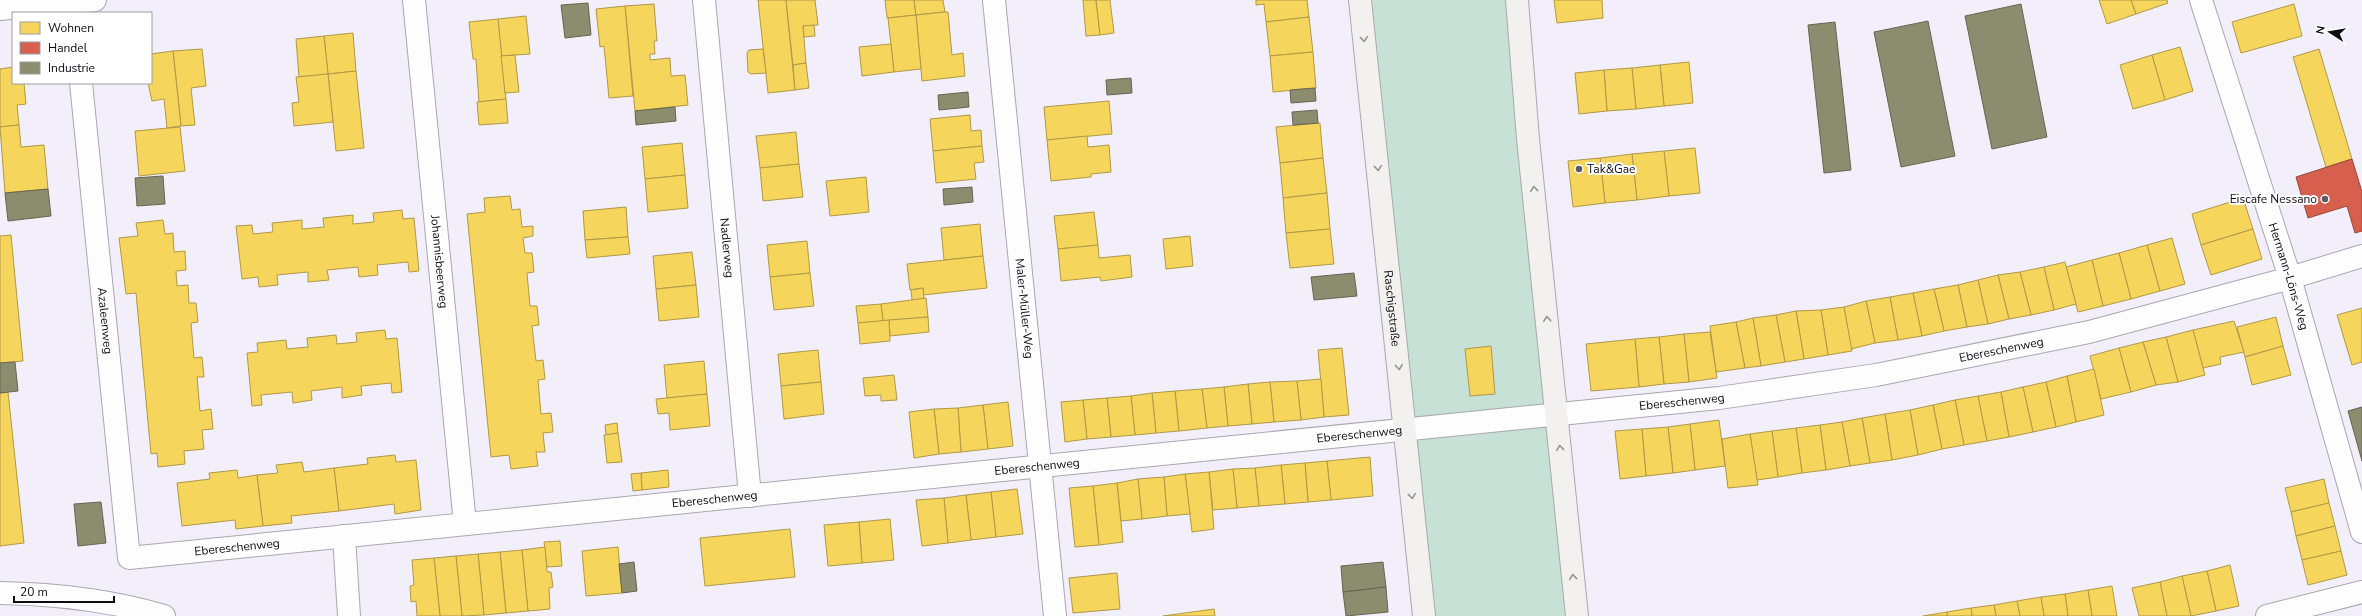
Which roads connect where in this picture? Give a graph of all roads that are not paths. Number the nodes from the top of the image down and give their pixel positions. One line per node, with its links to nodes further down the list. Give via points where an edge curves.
1 (95, 0): 8 (street)
2 (414, 0): 17 (street, Johannisbeerweg)
3 (704, 0): 16 (street, Nadlerweg)
4 (994, 0): 15 (street, Maler-Müller-Weg)
5 (1360, 0): 14 (street, Raschigstraße, one-way to 14)
6 (1517, 0): 13 (street, one-way to 6)
7 (2202, 0): 12 (street, Hermann-Löns-Weg)
8 (73, 8): 9 (street)
9 (0, 9)
10 (81, 84): 20 (street, Azaleenweg)
11 (2362, 256): 12 (street, Ebereschenweg)
12 (2290, 278): 13 (street, Ebereschenweg, via 2089,332 1876,375 1719,398); 18 (street, Hermann-Löns-Weg)
13 (1556, 415): 14 (street, Ebereschenweg); 27 (street, one-way to 13)
14 (1406, 430): 15 (street, Ebereschenweg); 26 (street, Raschigstraße, one-way to 26)
15 (1040, 467): 16 (street, Ebereschenweg); 25 (street, Maler-Müller-Weg)
16 (750, 496): 17 (street, Ebereschenweg)
17 (465, 524): 19 (street, Ebereschenweg)
18 (2362, 532)
19 (344, 536): 20 (street, Ebereschenweg); 24 (street)
20 (129, 558)
21 (2362, 592): 28 (street)
22 (0, 593): 23 (street, via 56,594 131,606)
23 (164, 616)
24 (349, 616)
25 (1054, 616)
26 (1424, 616)
27 (1577, 616)
28 (2267, 616)

